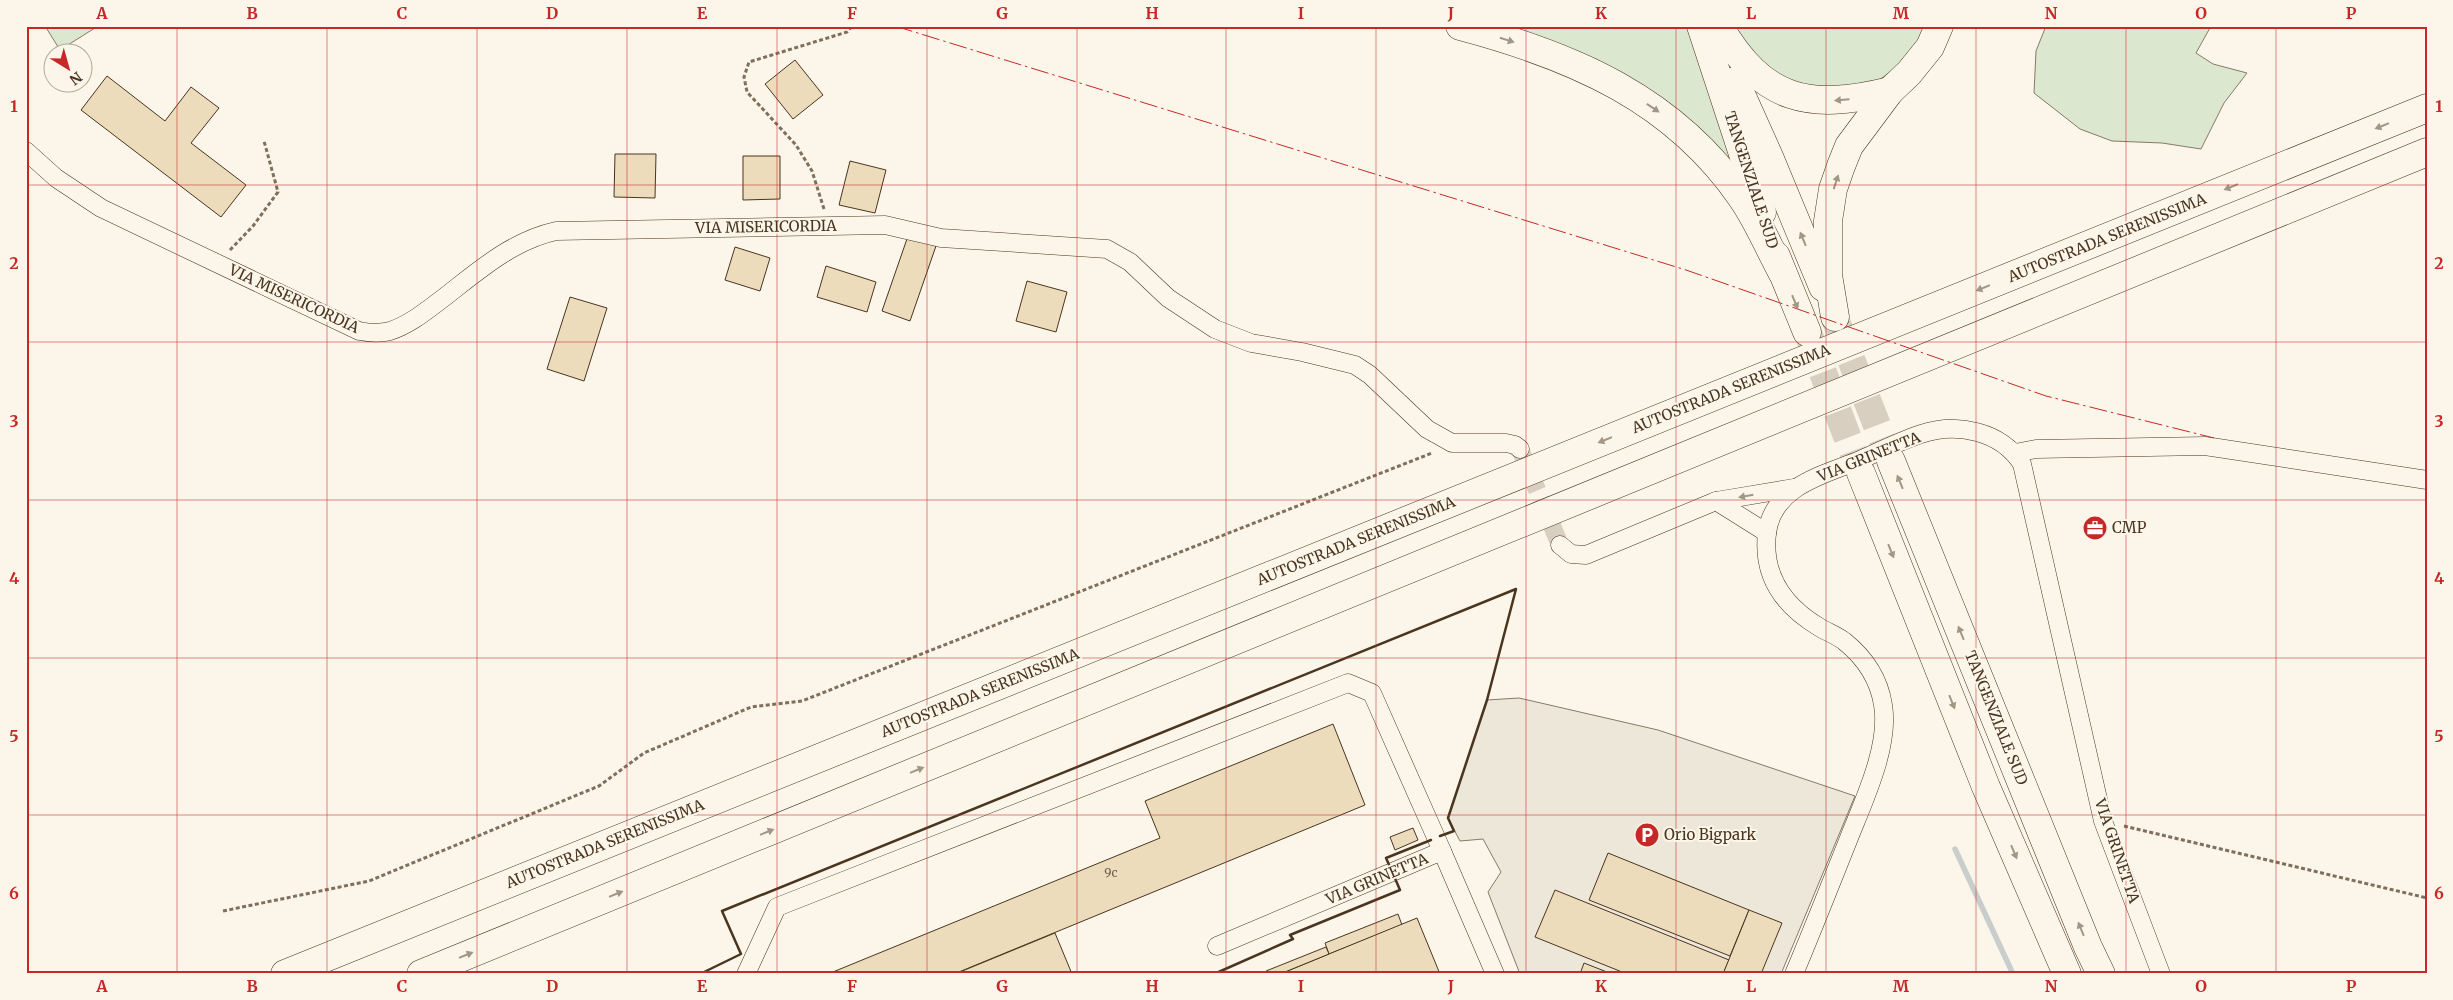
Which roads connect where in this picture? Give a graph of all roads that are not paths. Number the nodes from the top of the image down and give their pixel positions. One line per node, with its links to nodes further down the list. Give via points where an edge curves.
1 (1460, 26): 10 (highway, one-way to 10, via 1554,56 1618,84 1659,112 1717,165 1743,200)
2 (1701, 26): 10 (highway, TANGENZIALE SUD)
3 (1710, 26): 6 (highway, TANGENZIALE SUD, via 1770,159 1835,317 1828,268 1828,221 1833,189 1849,146)
4 (1719, 26): 6 (highway, one-way to 4, via 1837,101 1795,96 1769,85 1749,70)
5 (1939, 26): 6 (highway, via 1930,47)
6 (1890, 91)
7 (2427, 108): 23 (highway, AUTOSTRADA SERENISSIMA, one-way to 23)
8 (26, 151): 12 (street, VIA MISERICORDIA, via 56,178 102,208 359,331 376,334 390,331 420,316 488,263 522,242 556,231 885,226 941,238 1107,249 1130,262 1168,298 1215,330 1251,343 1355,366 1370,375 1415,419 1444,439 1462,444 1506,443)
9 (2427, 152): 24 (highway, one-way to 9)
10 (1782, 272): 11 (highway, TANGENZIALE SUD, one-way to 11)
11 (1807, 332)
12 (1520, 449)
13 (2015, 452): 16 (street, via 2205,446); 17 (street, VIA GRINETTA, via 2000,440 1980,432 1950,430 1922,434); 30 (street, VIA GRINETTA, via 2022,464 2104,821)
14 (1891, 461): 29 (highway, TANGENZIALE SUD, one-way to 14)
15 (1861, 473): 28 (highway, one-way to 28, via 1986,787)
16 (2427, 480)
17 (1794, 488): 18 (street, one-way to 18); 19 (street, VIA GRINETTA, via 1772,514)
18 (1716, 501): 19 (street); 20 (street, via 1586,555 1571,554)
19 (1767, 533): 27 (street, VIA GRINETTA, via 1772,576 1781,596 1795,611 1842,639 1861,656 1875,678 1883,705 1884,730 1873,774)
20 (1560, 545)
21 (1442, 851): 22 (street, VIA GRINETTA); 25 (street, via 1372,694 1348,683 777,907); 26 (street, VIA GRINETTA)
22 (1217, 946)
23 (285, 974)
24 (421, 974)
25 (746, 974)
26 (1494, 974)
27 (1794, 974)
28 (2067, 974)
29 (2101, 974)
30 (2162, 974)

